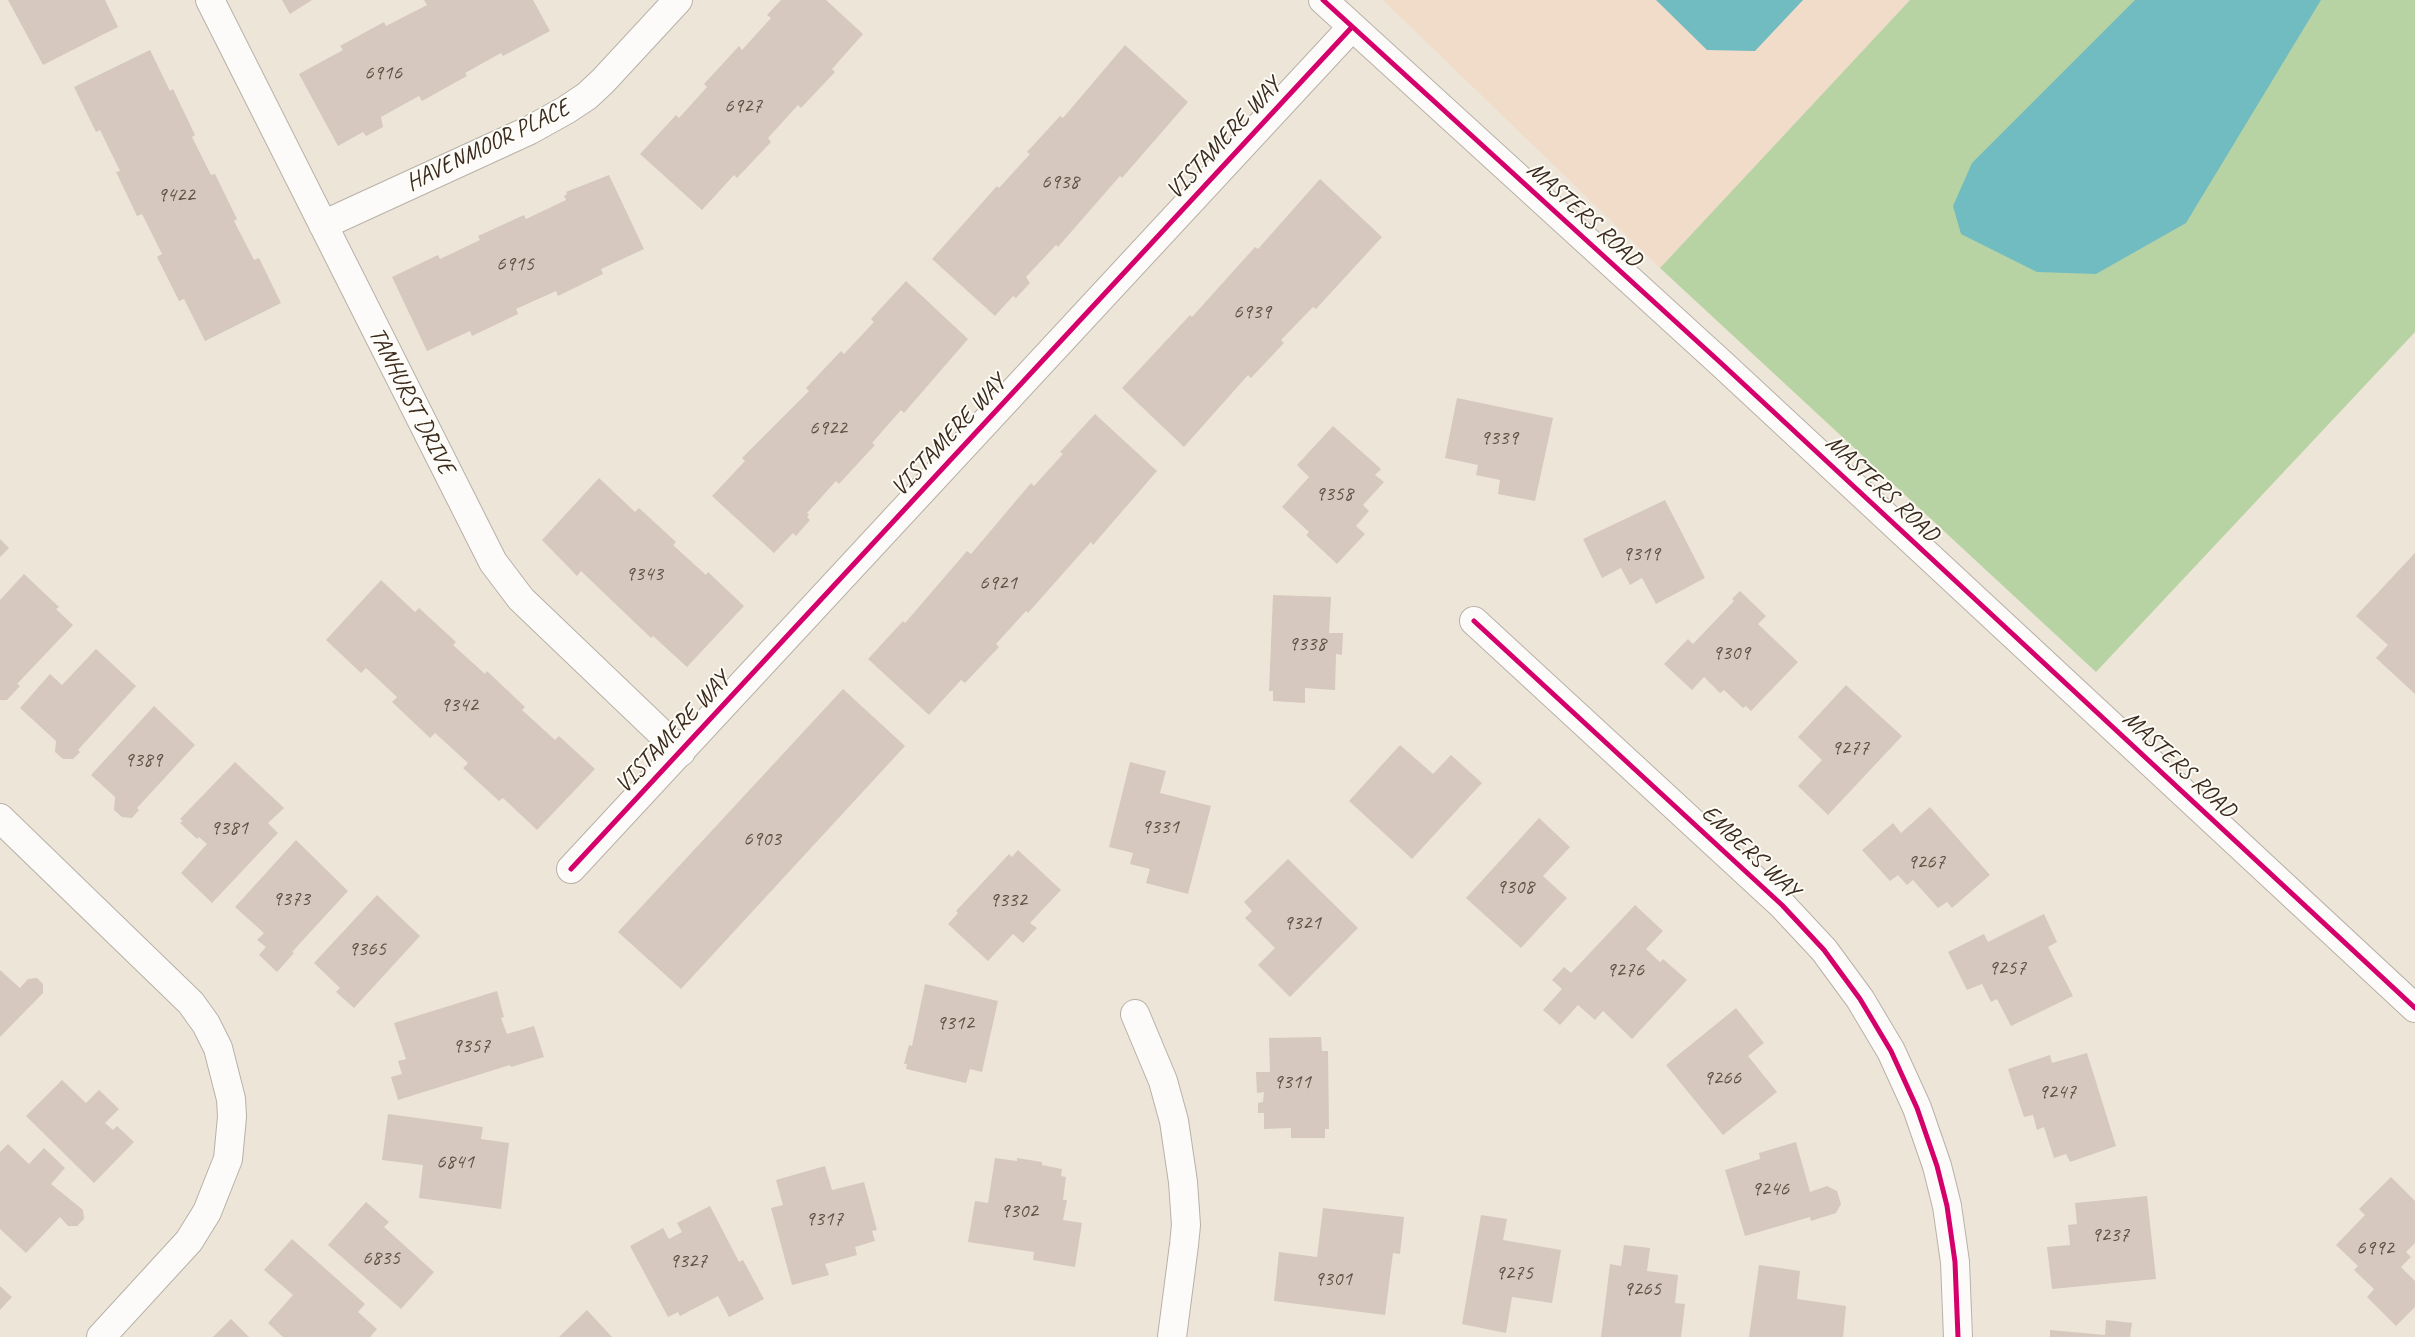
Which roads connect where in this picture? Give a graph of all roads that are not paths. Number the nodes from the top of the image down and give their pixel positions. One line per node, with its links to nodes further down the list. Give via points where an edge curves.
1 (210, 0): 5 (street, TANHURST DRIVE)
2 (678, 0): 5 (street, HAVENMOOR PLACE, via 603,81 566,110 530,130)
3 (1323, 0): 4 (street, MASTERS ROAD)
4 (1352, 27): 7 (street, VISTAMERE WAY); 10 (street, MASTERS ROAD, via 1729,370)
5 (323, 225): 7 (street, TANHURST DRIVE, via 493,562 521,599)
6 (1474, 621): 14 (street, EMBERS WAY, via 1782,905 1824,950 1860,1000 1891,1051 1937,1166 1955,1262)
7 (681, 752): 9 (street, VISTAMERE WAY)
8 (0, 818): 12 (street, via 174,984 195,1008 218,1048 231,1099 228,1159 207,1212 189,1241)
9 (571, 869)
10 (2415, 1008)
11 (1135, 1014): 13 (street, via 1163,1081 1174,1121 1183,1182 1186,1225)
12 (102, 1337)
13 (1172, 1337)
14 (1958, 1337)

